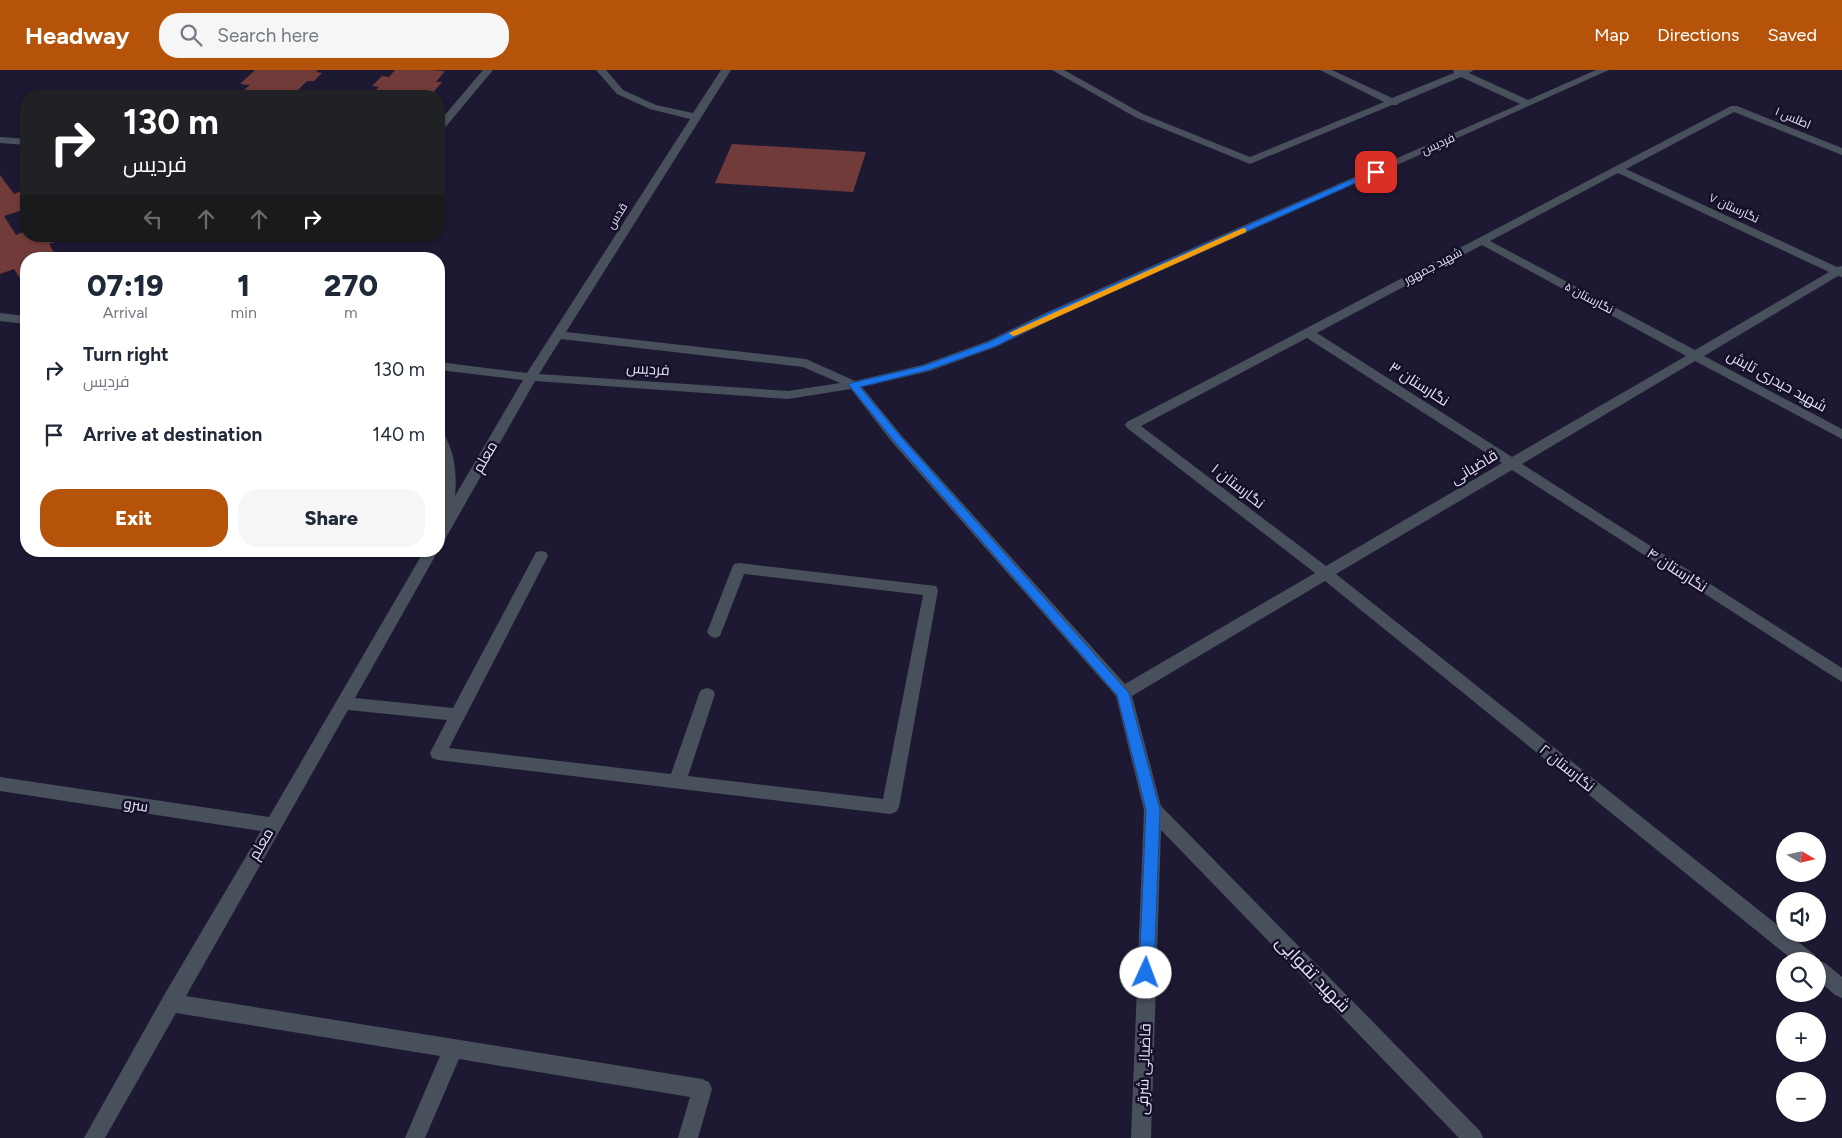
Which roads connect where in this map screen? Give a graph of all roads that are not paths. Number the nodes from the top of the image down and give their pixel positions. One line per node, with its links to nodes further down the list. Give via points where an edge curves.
1 (488, 70): 12 (street)
2 (601, 70): 11 (street, via 620,92 653,107)
3 (726, 70): 11 (street, قدس)
4 (1057, 70): 8 (street, via 1140,116 1250,162)
5 (1325, 70): 8 (street)
6 (1604, 70): 9 (street, فردیس)
7 (1462, 71): 8 (street); 9 (street)
8 (1394, 102)
9 (1528, 104): 26 (street, فردیس, via 992,344 926,368)
10 (1734, 108): 15 (street, اطلس ۱); 16 (street, شهید جمهور)
11 (696, 117): 22 (street, قدس)
12 (445, 121)
13 (0, 140): 14 (street)
14 (20, 142)
15 (1842, 152)
16 (1618, 169): 17 (street, شهید جمهور); 18 (street, نگارستان ۷)
17 (1482, 241): 21 (street, شهید جمهور); 23 (street, نگارستان ۵)
18 (1841, 272): 23 (street, قاضیانی)
19 (0, 317): 20 (street)
20 (20, 319)
21 (1307, 332): 27 (street, شهید جمهور); 30 (street, نگارستان ۳)
22 (558, 335): 25 (street, قدس); 26 (street, فردیس, via 806,362)
23 (1696, 356): 28 (street, شهید حیدری تابش); 30 (street, قاضیانی)
24 (445, 367): 25 (street, فردیس)
25 (531, 377): 26 (street, فردیس, via 788,396); 32 (street, معلم)
26 (854, 385): 38 (street, قاضیانی شرقی, via 897,439)
27 (1132, 425): 35 (street, نگارستان ۱)
28 (1842, 435)
29 (445, 450): 31 (street, via 449,477)
30 (1512, 464): 35 (street, قاضیانی); 37 (street, نگارستان ۴)
31 (445, 514)
32 (445, 525)
33 (542, 556): 41 (street)
34 (428, 557): 40 (street, معلم)
35 (1326, 574): 38 (street, قاضیانی); 46 (street, نگارستان ۲)
36 (715, 632): 42 (street, via 739,568 931,590 890,807)
37 (1842, 676)
38 (1123, 693): 44 (street, قاضیانی شرقی)
39 (707, 694): 42 (street)
40 (343, 703): 41 (street); 45 (street, معلم)
41 (458, 715): 42 (street, via 438,753)
42 (677, 782)
43 (0, 784): 45 (street, سرو)
44 (1153, 810): 54 (street, قاضیانی شرقی); 55 (street, شهید تقوایی)
45 (272, 825): 49 (street, معلم)
46 (1797, 952)
47 (1826, 976): 48 (street)
48 (1842, 989)
49 (170, 1003): 50 (street); 51 (street, معلم)
50 (453, 1049): 52 (street); 53 (street, via 702,1089)
51 (94, 1138)
52 (415, 1138)
53 (688, 1138)
54 (1141, 1138)
55 (1473, 1138)

